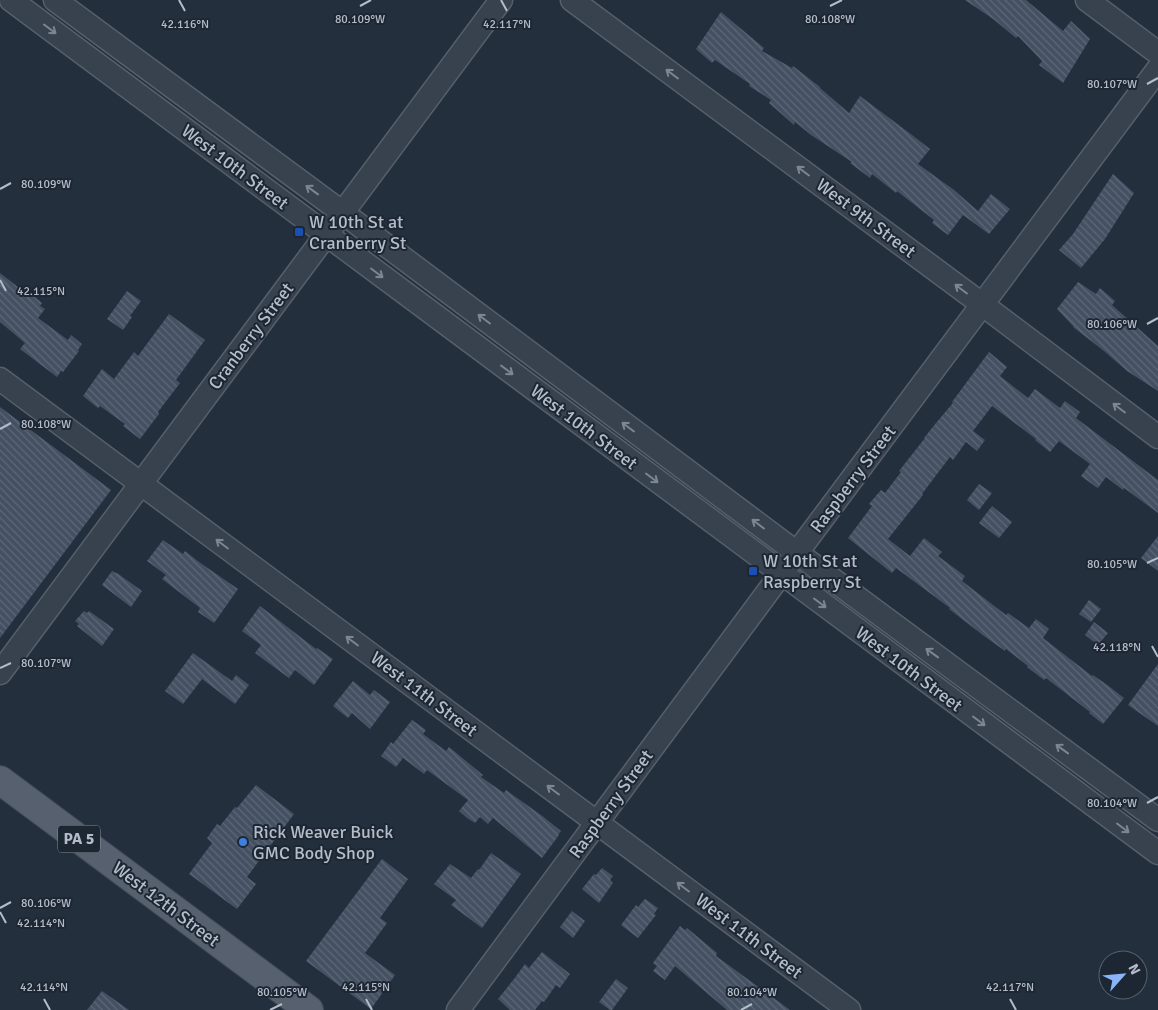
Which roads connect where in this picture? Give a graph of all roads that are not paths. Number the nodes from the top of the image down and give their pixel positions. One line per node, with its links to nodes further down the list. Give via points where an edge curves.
1 (11, 0): 8 (street, West 10th Street, one-way to 8)
2 (55, 0): 6 (street, West 10th Street)
3 (501, 0): 10 (street, Cranberry Street)
4 (572, 0): 12 (street, West 9th Street, one-way to 4)
5 (1087, 0): 7 (street)
6 (115, 45): 8 (street); 10 (street, West 10th Street, one-way to 6)
7 (1158, 52)
8 (100, 66): 11 (street, West 10th Street)
9 (1158, 69): 12 (street, Raspberry Street)
10 (343, 213): 11 (street, Cranberry Street); 14 (street, West 10th Street, one-way to 10)
11 (327, 236): 15 (street, West 10th Street, one-way to 15); 17 (street, Cranberry Street)
12 (983, 305): 16 (street, West 9th Street, one-way to 12); 18 (street, Raspberry Street)
13 (0, 379): 17 (street, West 11th Street)
14 (571, 384): 15 (street); 18 (street, West 10th Street, one-way to 14)
15 (554, 405): 19 (street, West 10th Street, one-way to 19)
16 (1158, 437)
17 (140, 483): 20 (street, Cranberry Street); 25 (street, West 11th Street, one-way to 17)
18 (797, 553): 19 (street, Raspberry Street); 21 (street, West 10th Street, one-way to 18)
19 (781, 574): 23 (street, West 10th Street, one-way to 23); 25 (street, Raspberry Street)
20 (0, 672)
21 (1092, 771): 23 (street); 24 (street, West 10th Street)
22 (0, 780): 27 (main road, West 12th Street / PA 5)
23 (1076, 792): 26 (street, West 10th Street, one-way to 26)
24 (1158, 820)
25 (597, 822): 28 (street, Raspberry Street); 29 (street, West 11th Street, one-way to 25)
26 (1158, 854)
27 (309, 1010)
28 (458, 1010)
29 (849, 1010)

